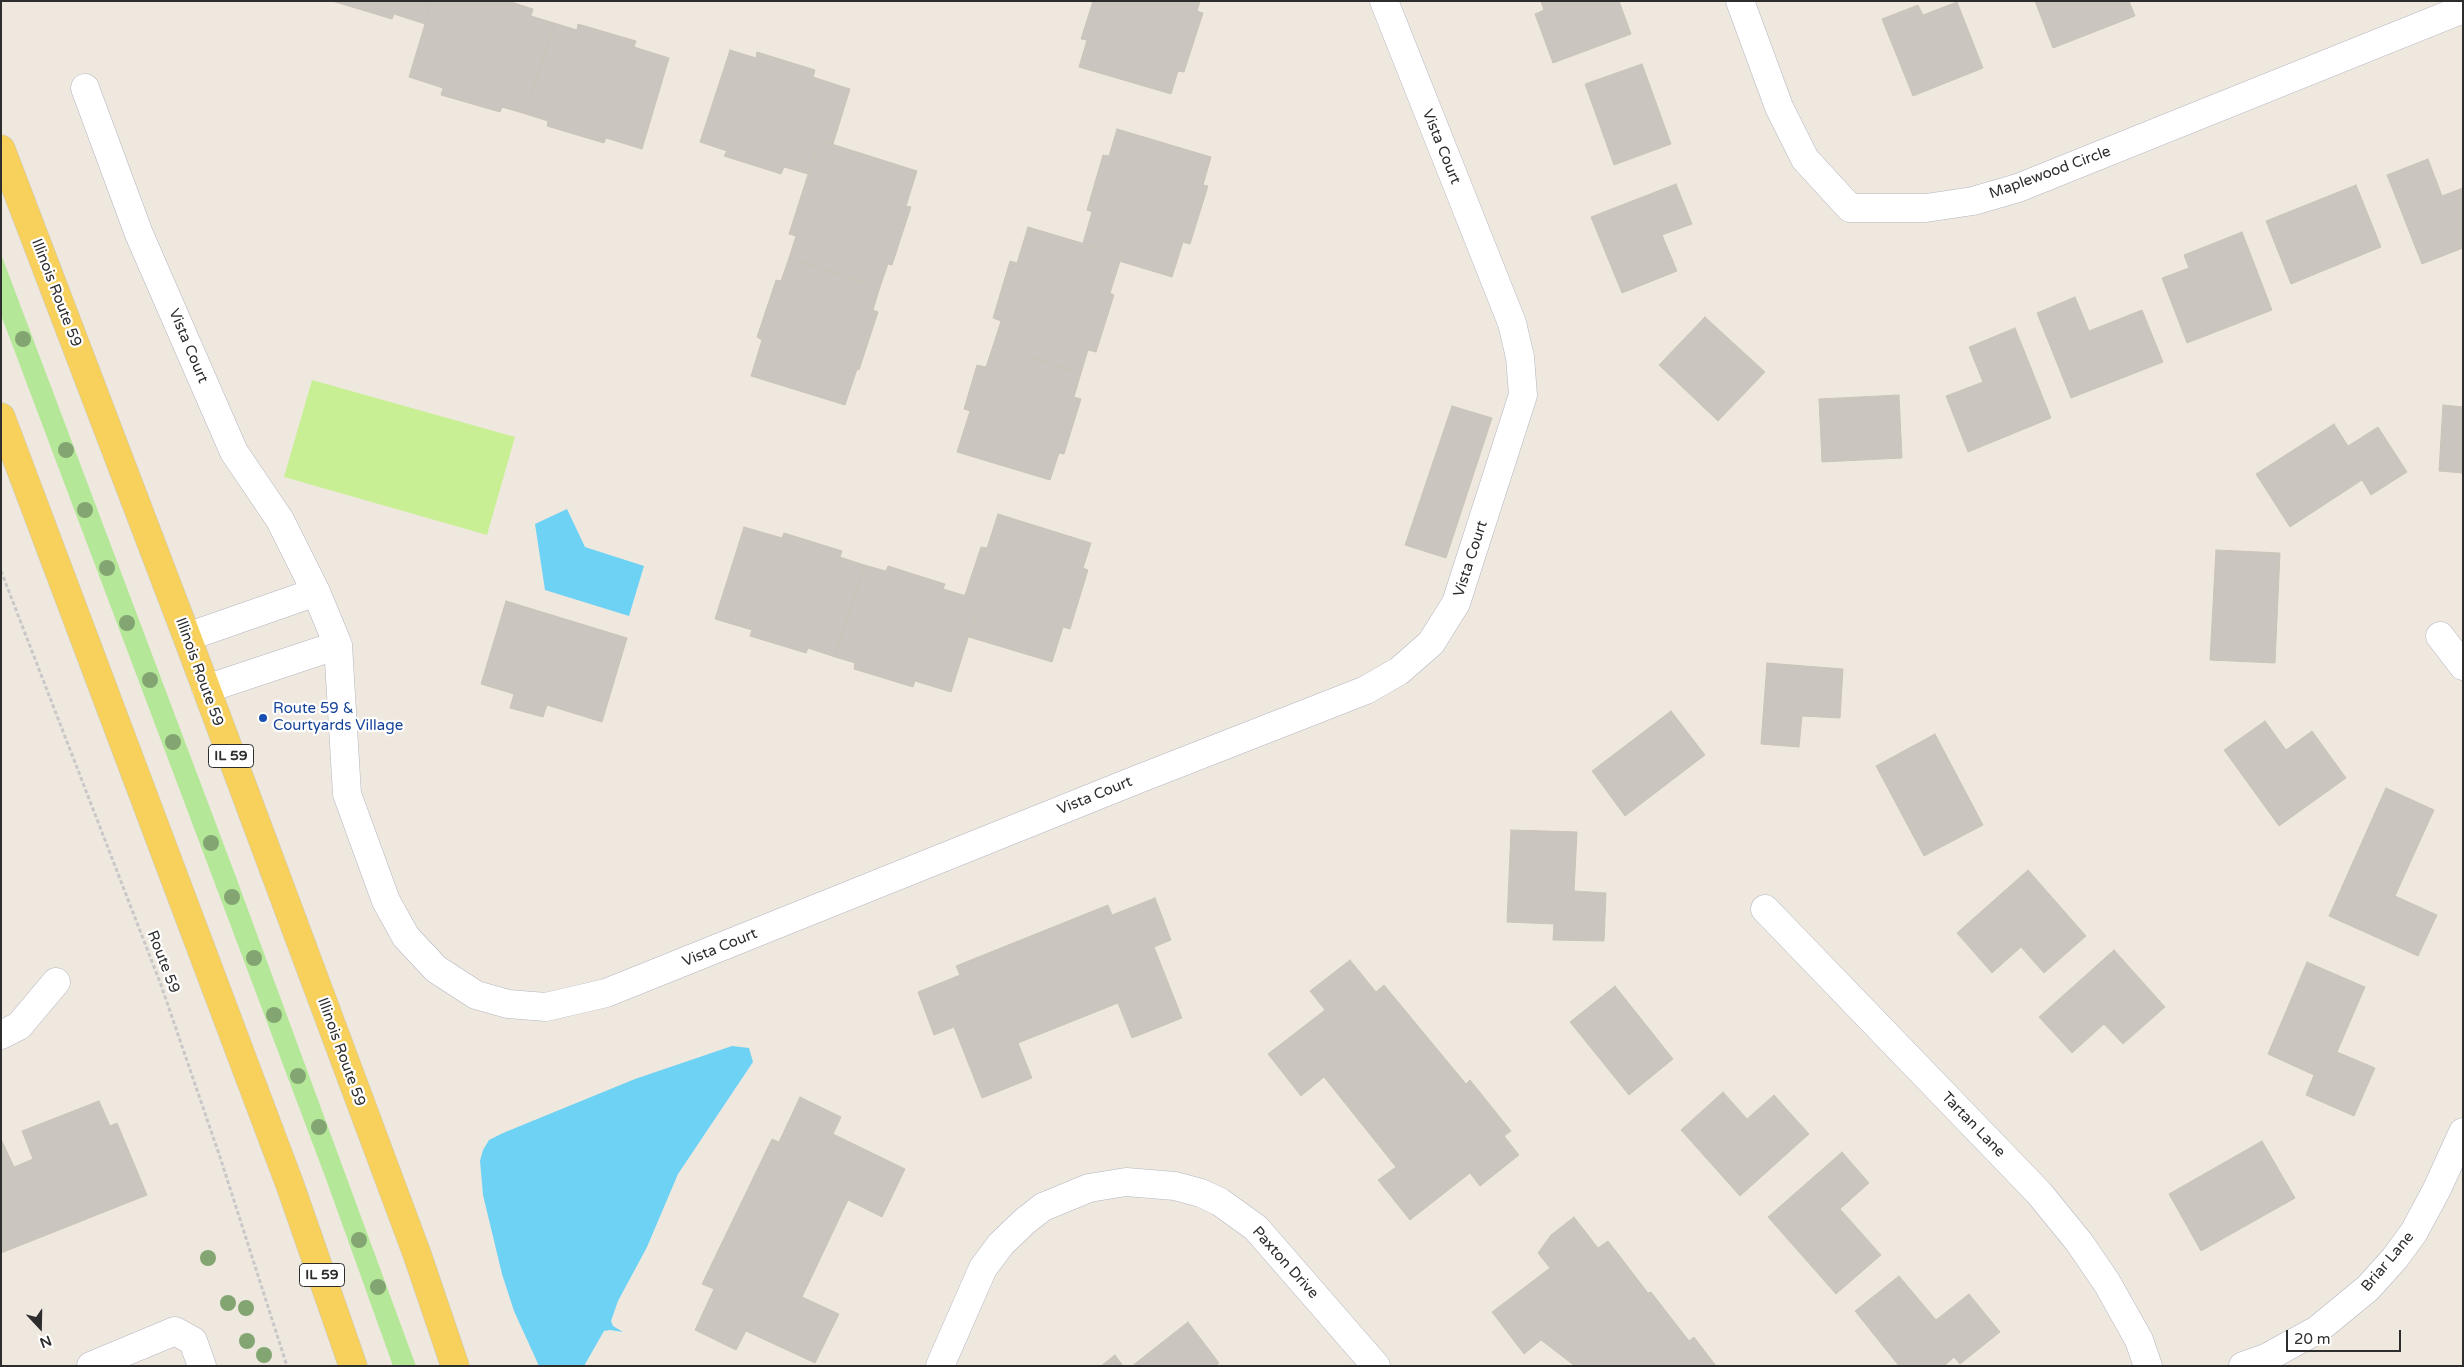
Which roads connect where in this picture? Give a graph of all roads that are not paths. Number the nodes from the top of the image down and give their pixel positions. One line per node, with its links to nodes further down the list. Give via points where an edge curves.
1 (1384, 1): 10 (street, Vista Court, via 1512,323 1520,357 1523,395 1456,603 1431,643 1399,670 1366,690 606,993 546,1007 508,1004 476,995 436,968 406,937 386,902 347,794)
2 (1740, 1): 3 (street, Maplewood Circle, via 1779,107 1805,159 1850,208 1926,208 1973,201 2018,188)
3 (2463, 9)
4 (84, 88): 7 (street, Vista Court, via 139,234 234,452 280,520)
5 (1, 149): 9 (main road, Illinois Route 59 / IL 59)
6 (1, 417): 19 (main road, IL 59, via 290,1185)
7 (316, 592): 9 (street); 10 (street, Vista Court)
8 (2440, 636): 11 (street)
9 (186, 637): 12 (main road, Illinois Route 59 / IL 59)
10 (338, 645): 12 (street)
11 (2463, 666)
12 (206, 689): 20 (main road, Illinois Route 59 / IL 59)
13 (1765, 909): 23 (street, Tartan Lane, via 2039,1193 2080,1242 2107,1283 2139,1340)
14 (56, 982): 15 (street, via 19,1026)
15 (1, 1035)
16 (2463, 1132): 24 (street, Briar Lane, via 2414,1232 2368,1288 2317,1330 2266,1358)
17 (91, 1366): 18 (street, via 175,1331 193,1341)
18 (202, 1366)
19 (354, 1366)
20 (455, 1366)
21 (940, 1366): 22 (street, Paxton Drive, via 983,1268 1025,1220 1043,1208 1089,1188 1126,1182 1175,1186 1201,1193 1220,1202 1256,1228)
22 (1376, 1366)
23 (2148, 1366)
24 (2243, 1366)

